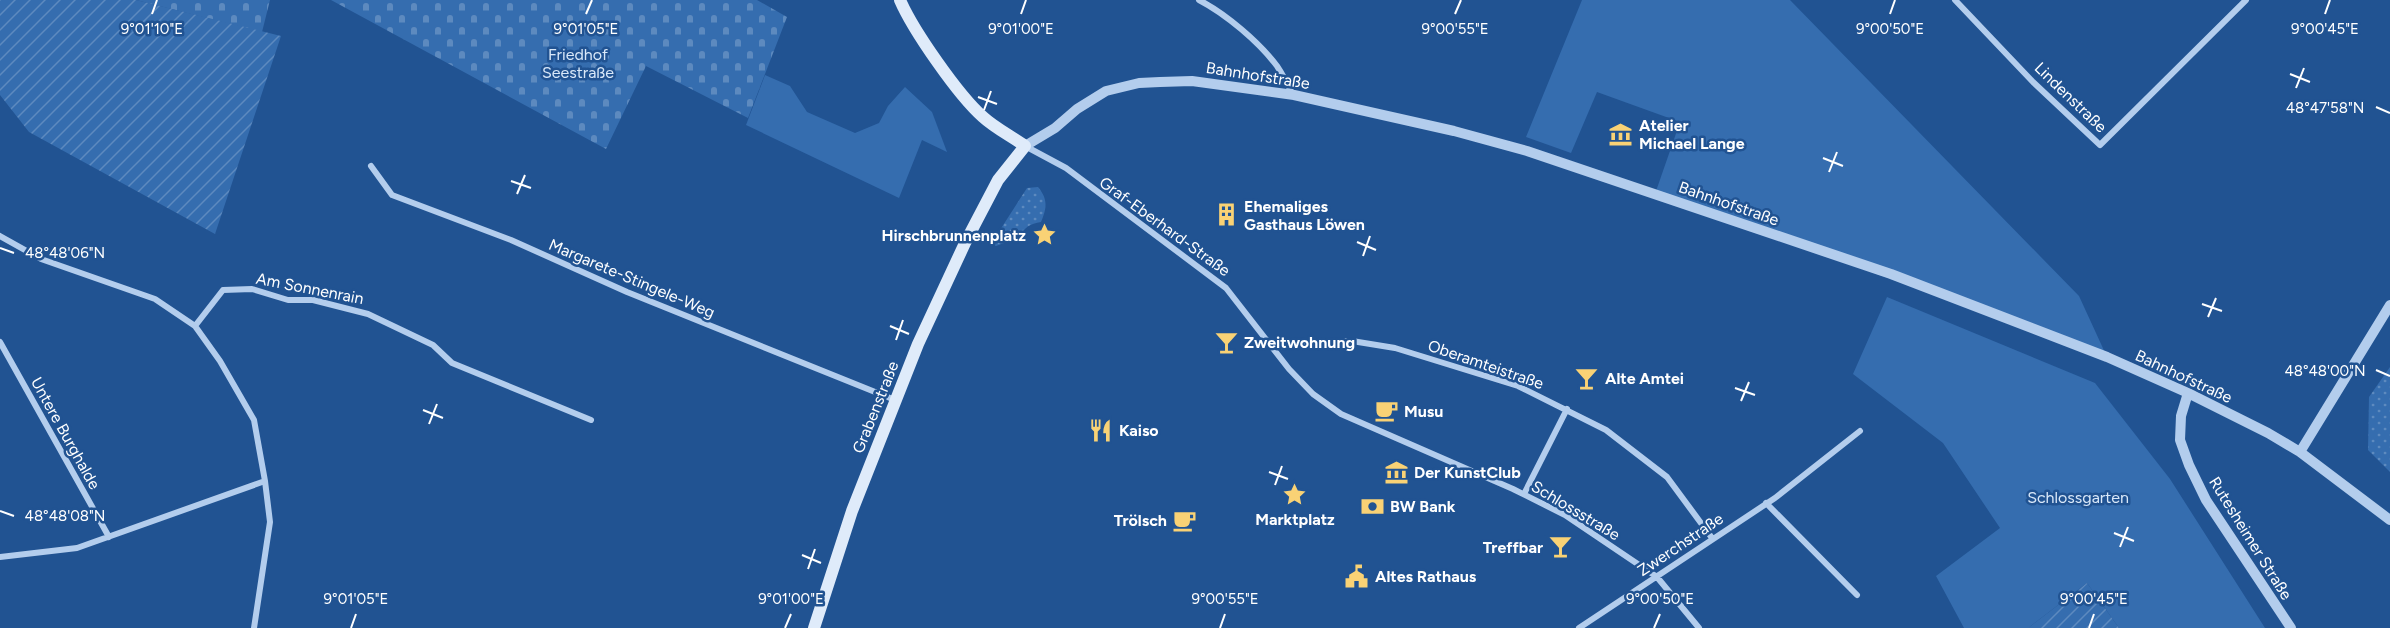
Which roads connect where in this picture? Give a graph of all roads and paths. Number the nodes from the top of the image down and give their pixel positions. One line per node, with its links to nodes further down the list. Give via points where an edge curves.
1 (900, 0): 6 (main road, via 972,106)
2 (1199, 0): 5 (street, via 1243,32 1277,66)
3 (1955, 0): 4 (street, Lindenstraße, via 2100,146)
4 (2246, 0)
5 (1294, 95): 6 (street, Bahnhofstraße, via 1192,81 1139,82 1106,91); 13 (street, Bahnhofstraße, via 1465,134 1685,204 1892,274 2107,357)
6 (1025, 146): 12 (street, Graf-Eberhard-Straße, via 1066,168 1226,288); 14 (main road, Grabenstraße, via 999,180 964,243)
7 (371, 166): 14 (street, Margarete-Stingele-Weg, via 392,195 511,240 627,292)
8 (0, 236): 10 (street, via 41,259 155,299)
9 (2390, 306): 18 (street)
10 (195, 326): 16 (street, Am Sonnenrain, via 223,290 252,289 288,300 314,300 368,314 433,345 452,363); 19 (street, via 254,420)
11 (0, 342): 23 (street, Untere Burghalde)
12 (1272, 347): 15 (street, Oberamteistraße, via 1352,341 1395,348 1518,386); 20 (street, Schlossstraße, via 1313,394 1341,414)
13 (2188, 393): 18 (street, Bahnhofstraße); 32 (street, Rutesheimer Straße, via 2181,416 2180,440 2189,465 2206,500)
14 (895, 400): 29 (main road, Grabenstraße, via 852,511)
15 (1567, 409): 20 (street); 24 (street, Oberamteistraße, via 1606,430 1667,477)
16 (591, 420)
17 (1860, 430): 21 (street, Zwerchstraße)
18 (2300, 452): 22 (street, Bahnhofstraße)
19 (265, 481): 23 (street); 28 (street, via 270,522)
20 (1524, 494): 26 (street, Schlossstraße, via 1565,515)
21 (1766, 503): 24 (street, Zwerchstraße); 27 (street)
22 (2390, 520)
23 (109, 537): 25 (street, via 77,548)
24 (1712, 538): 26 (street, Zwerchstraße)
25 (0, 557)
26 (1657, 577): 30 (street, Zwerchstraße); 31 (street, Schlossstraße)
27 (1857, 595)
28 (254, 628)
29 (814, 628)
30 (1579, 628)
31 (1698, 628)
32 (2291, 628)

